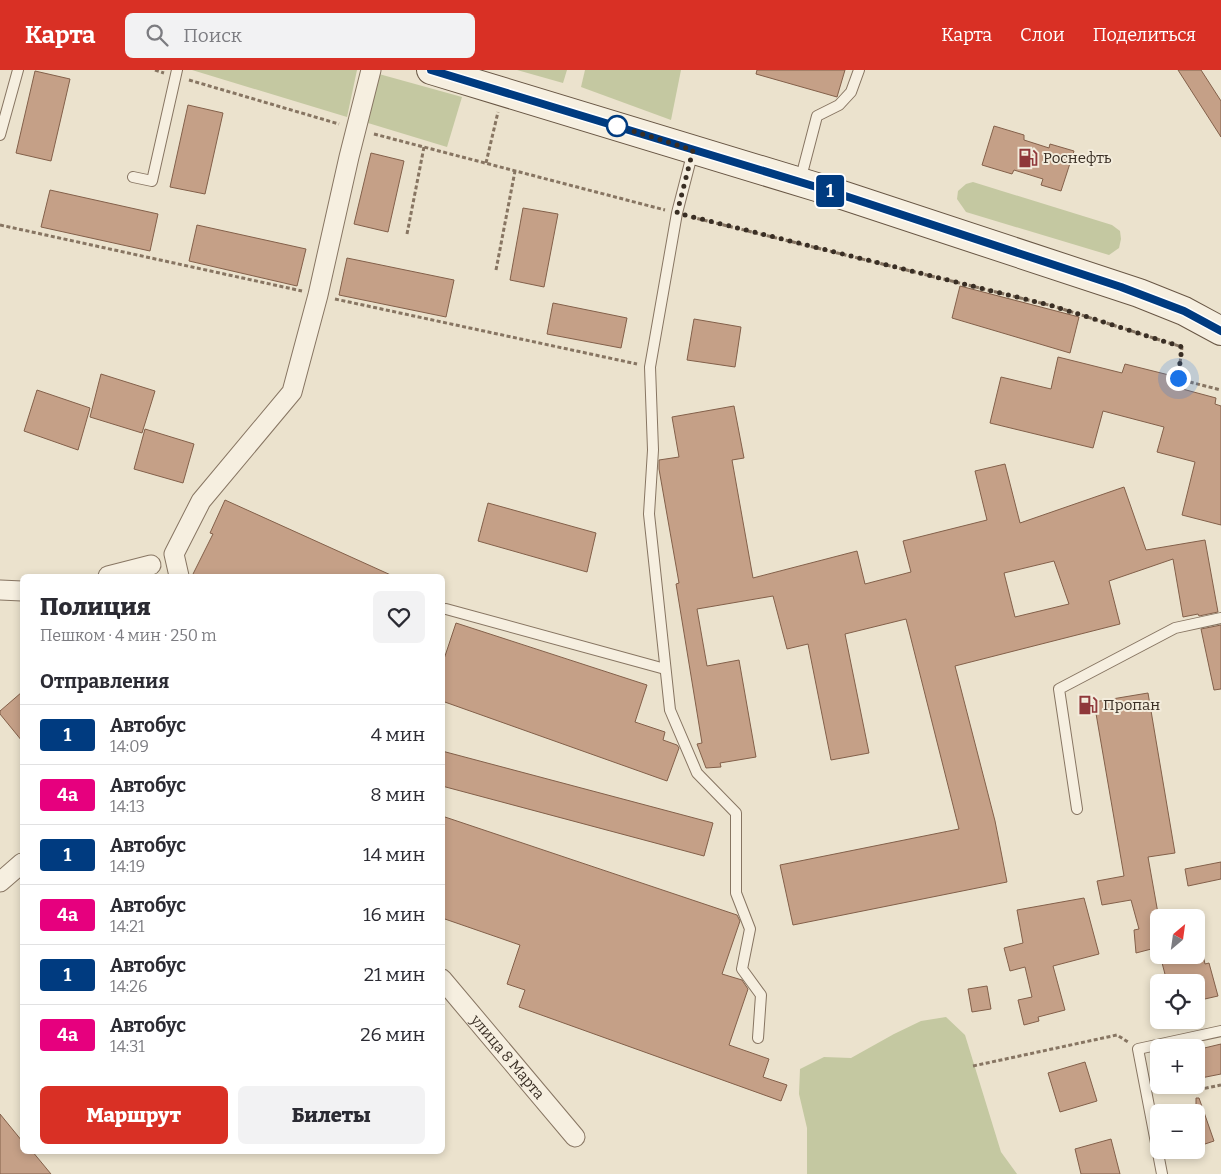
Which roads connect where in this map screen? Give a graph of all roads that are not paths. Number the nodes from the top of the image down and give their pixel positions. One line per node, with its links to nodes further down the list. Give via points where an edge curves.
1 (18, 70): 6 (lane)
2 (371, 70): 13 (street, via 292,392 201,501 174,554)
3 (432, 70): 7 (main road)
4 (859, 70): 9 (lane, via 851,92 839,105 817,116)
5 (176, 73): 8 (lane, via 152,181)
6 (0, 134)
7 (693, 150): 9 (main road); 18 (lane, via 677,213 650,366 653,450 649,514)
8 (133, 177)
9 (800, 182): 10 (main road, via 1139,293 1184,311)
10 (1221, 331)
11 (151, 565): 12 (street)
12 (116, 574)
13 (179, 574)
14 (0, 590): 15 (street)
15 (20, 591)
16 (446, 609): 18 (lane)
17 (1221, 618): 19 (lane, via 1175,628 1059,689)
18 (665, 669): 24 (lane, via 670,710 697,773 736,813 736,893 750,929 742,969 761,995)
19 (1077, 809)
20 (20, 865): 21 (street)
21 (0, 882)
22 (445, 983): 25 (street, улица 8 Марта)
23 (1221, 1031): 26 (lane, via 1138,1049)
24 (758, 1038)
25 (575, 1137)
26 (1162, 1174)

